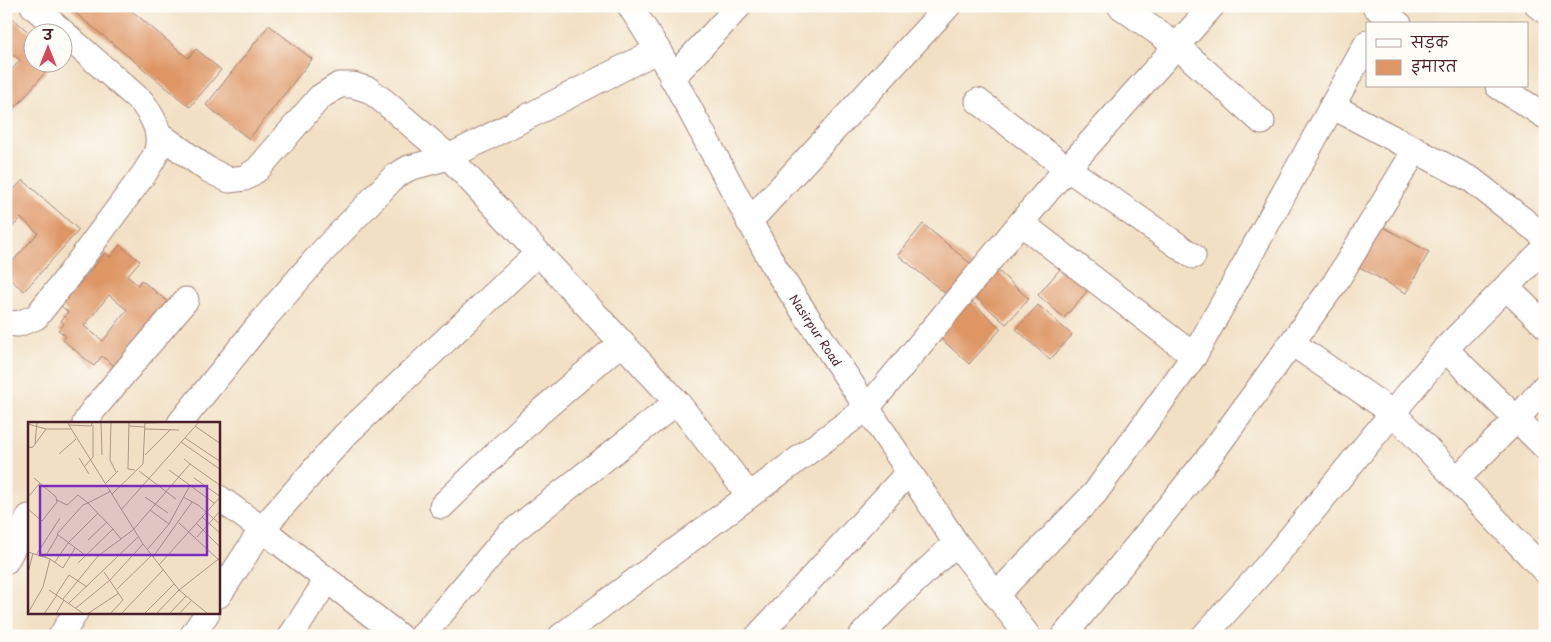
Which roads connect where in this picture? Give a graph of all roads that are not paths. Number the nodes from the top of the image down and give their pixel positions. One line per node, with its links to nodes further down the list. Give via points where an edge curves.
1 (33, 6): 18 (street, via 142,102 154,118)
2 (630, 6): 11 (street, Nasirpur Road)
3 (739, 6): 12 (street)
4 (948, 6): 22 (street)
5 (1120, 6): 10 (street)
6 (1212, 6): 10 (street)
7 (1538, 6): 8 (street)
8 (1545, 11)
9 (1366, 44): 15 (street)
10 (1177, 46): 17 (street); 21 (street)
11 (658, 50): 12 (street, Nasirpur Road); 20 (street)
12 (672, 78): 22 (street, Nasirpur Road)
13 (1501, 88): 16 (street)
14 (978, 101): 21 (street)
15 (1332, 106): 19 (street); 35 (street)
16 (1545, 116)
17 (1262, 122)
18 (159, 134): 20 (street, via 207,169 229,180 245,178 258,169 320,97 339,86 353,85 369,90 386,102); 30 (street, via 156,153 146,171 63,284 36,317 18,324)
19 (1416, 149): 24 (street, via 1472,180); 33 (street, via 1335,283)
20 (449, 157): 26 (street); 42 (street, via 409,168 395,176 275,306)
21 (1068, 169): 23 (street); 27 (street)
22 (749, 222): 38 (street, Nasirpur Road, via 775,268)
23 (1021, 223): 35 (street); 38 (street)
24 (1545, 236)
25 (1545, 248): 28 (street)
26 (538, 252): 32 (street); 50 (street, via 344,436)
27 (1193, 256)
28 (1506, 287): 31 (street); 34 (street)
29 (186, 300): 41 (street)
30 (6, 323)
31 (1545, 324)
32 (622, 342): 37 (street); 48 (street, via 533,418)
33 (1292, 343): 39 (street); 68 (street, via 1209,457)
34 (1445, 348): 39 (street); 40 (street)
35 (1194, 356): 56 (street, via 1095,493)
36 (1545, 386): 40 (street)
37 (677, 402): 46 (street); 63 (street, via 508,535)
38 (867, 408): 44 (street, Nasirpur Road); 46 (street)
39 (1393, 413): 45 (street); 69 (street, via 1270,564)
40 (1517, 419): 43 (street); 45 (street)
41 (86, 422)
42 (181, 422)
43 (1545, 447)
44 (910, 472): 51 (street, Nasirpur Road); 65 (street)
45 (1456, 479): 53 (street)
46 (749, 495): 64 (street)
47 (220, 499): 50 (street)
48 (442, 506)
49 (28, 520): 52 (street)
50 (262, 529): 54 (street); 55 (street)
51 (956, 543): 56 (street, Nasirpur Road); 66 (street, via 892,602)
52 (6, 561)
53 (1545, 571)
54 (327, 580): 61 (street); 62 (street)
55 (220, 593)
56 (996, 595): 67 (street, Nasirpur Road)
57 (74, 614): 59 (street)
58 (206, 614): 60 (street)
59 (61, 636)
60 (192, 636)
61 (291, 636)
62 (399, 636)
63 (422, 636)
64 (561, 636)
65 (758, 636)
66 (861, 636)
67 (1028, 636)
68 (1064, 636)
69 (1204, 636)

